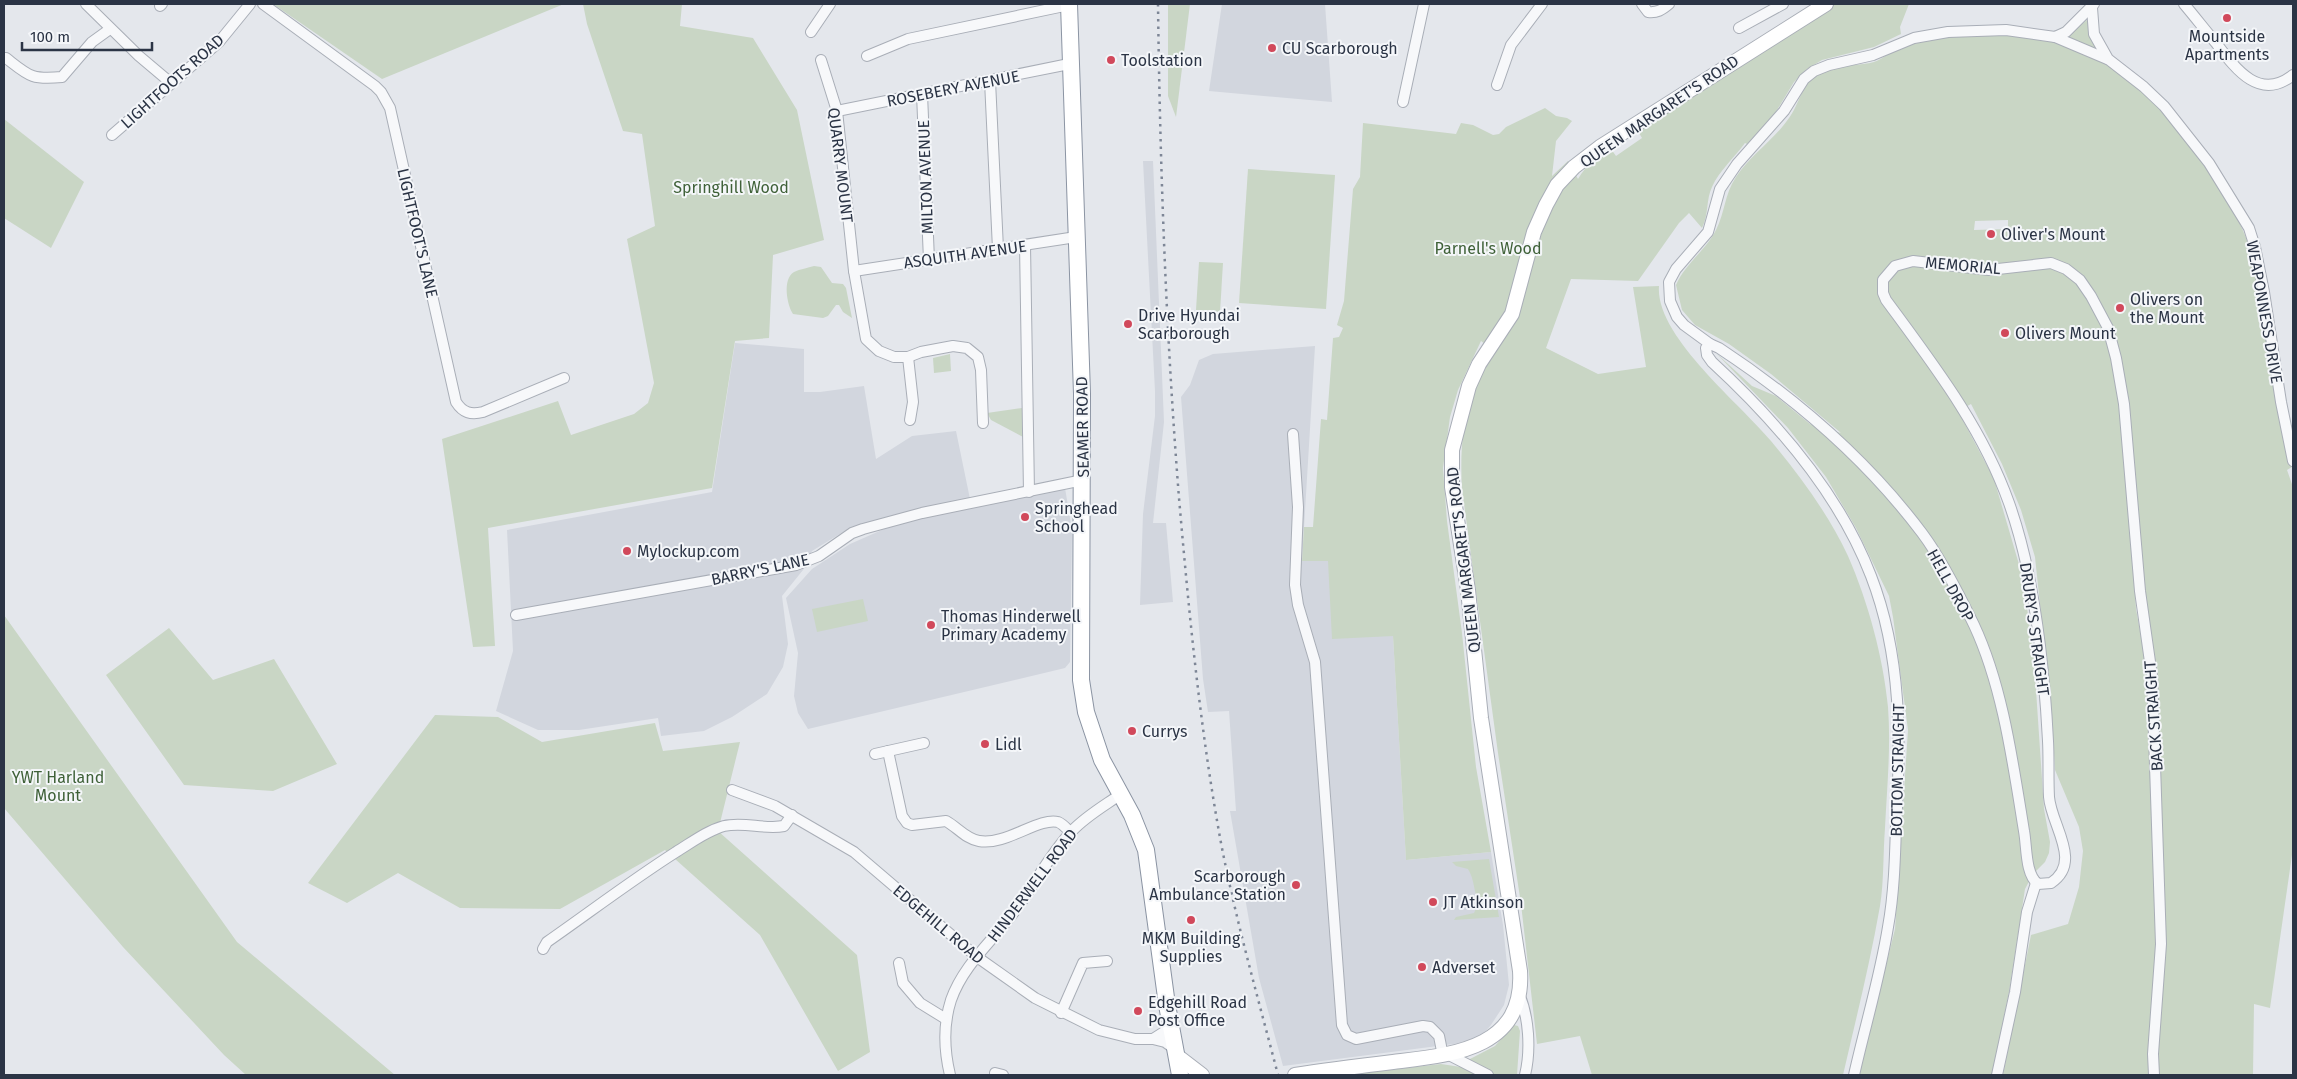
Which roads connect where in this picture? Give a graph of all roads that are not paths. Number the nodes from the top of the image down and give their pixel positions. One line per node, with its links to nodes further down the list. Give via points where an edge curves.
1 (86, 4): 15 (street)
2 (250, 4): 25 (street, LIGHTFOOTS ROAD, via 219,42)
3 (264, 4): 39 (street, LIGHTFOOT'S LANE, via 375,86 388,103 456,402 460,407 470,414 483,412)
4 (830, 4): 16 (street)
5 (1069, 4): 18 (street, via 908,39); 22 (highway, SEAMER ROAD)
6 (1424, 4): 28 (street)
7 (1542, 4): 26 (street, via 1511,45)
8 (1642, 4): 9 (street, via 1653,13)
9 (1669, 4)
10 (1783, 4): 14 (street)
11 (1826, 4): 61 (main road, QUEEN MARGARET'S ROAD, via 1600,147 1557,185 1534,232 1512,314 1479,364 1469,386 1452,450 1452,487 1468,590 1480,718 1520,971)
12 (2184, 4): 23 (street, via 2232,64 2249,80 2270,83 2284,81)
13 (2093, 6): 17 (street, via 2066,32); 20 (street, WEAPONNESS DRIVE, via 2094,34)
14 (1739, 28)
15 (110, 29): 19 (street, via 92,42 62,77 39,79); 25 (street)
16 (811, 32)
17 (2055, 37): 20 (street); 36 (street, HELL DROP, via 2006,30 1948,32 1914,38 1872,55 1829,65 1804,79 1784,111 1725,182 1717,196 1708,232 1669,282 1670,301 1677,317)
18 (867, 56)
19 (6, 58)
20 (2108, 59): 44 (street, WEAPONNESS DRIVE, via 2164,106 2209,163 2249,228 2264,292)
21 (821, 60): 29 (street, QUARRY MOUNT)
22 (1069, 64): 24 (street, ROSEBERY AVENUE); 31 (highway, SEAMER ROAD)
23 (2293, 75)
24 (990, 81): 27 (street, ROSEBERY AVENUE); 33 (street)
25 (171, 83): 30 (street, LIGHTFOOTS ROAD)
26 (1497, 85)
27 (922, 94): 29 (street, ROSEBERY AVENUE); 34 (street, MILTON AVENUE)
28 (1403, 102)
29 (837, 111): 35 (street, QUARRY MOUNT)
30 (112, 135)
31 (1076, 237): 32 (street, ASQUITH AVENUE); 46 (highway, SEAMER ROAD)
32 (1025, 245): 33 (street, ASQUITH AVENUE); 47 (street)
33 (998, 249): 34 (street, ASQUITH AVENUE)
34 (929, 260): 35 (street, ASQUITH AVENUE)
35 (854, 271): 37 (street, QUARRY MOUNT, via 866,339 879,351 894,357)
36 (1710, 344): 56 (street, HELL DROP, via 1726,352 1789,399 1846,448 1923,535 1961,600 1986,655 2000,704 2030,873); 75 (street, BOTTOM STRAIGHT, via 1706,348 1709,358 1785,436 1821,485 1859,549 1882,609 1897,689 1899,780 1888,927)
37 (908, 356): 41 (street, via 913,402); 42 (street, via 952,346 967,348 978,357)
38 (2116, 358): 40 (street, MEMORIAL, via 2108,328 2092,296 2080,280 2060,266 2044,263 1989,270 1923,260 1900,263 1883,280 1883,293); 77 (street, BACK STRAIGHT, via 2124,404 2140,591 2152,676 2161,944)
39 (564, 378)
40 (1961, 406): 56 (street, DRURY'S STRAIGHT, via 1988,453 2009,502 2034,596 2050,806 2064,844 2064,866 2060,876 2045,885)
41 (910, 420)
42 (983, 423)
43 (1293, 434): 67 (street, via 1298,507 1295,585 1315,662 1342,1025 1347,1036 1356,1039 1430,1027 1440,1036)
44 (2292, 450): 45 (street, WEAPONNESS DRIVE)
45 (2293, 461)
46 (1083, 480): 47 (street, BARRY'S LANE); 53 (highway, SEAMER ROAD, via 1081,680 1093,736)
47 (1029, 492): 48 (street, BARRY'S LANE, via 922,513 863,529 819,556 796,565)
48 (516, 615)
49 (924, 743): 50 (street)
50 (888, 751): 51 (street); 55 (street, via 902,816 907,823 946,821 968,837 987,842 1051,822 1060,823)
51 (875, 754)
52 (732, 790): 54 (street, EDGEHILL ROAD)
53 (1120, 794): 55 (street, HINDERWELL ROAD); 64 (highway, SEAMER ROAD, via 1149,860)
54 (792, 815): 57 (street, via 784,826 776,828 737,824 705,834 652,868); 58 (street, EDGEHILL ROAD, via 854,852)
55 (1070, 832): 58 (street, HINDERWELL ROAD, via 1016,910)
56 (2036, 883): 76 (street, via 2027,912 2015,992)
57 (543, 948)
58 (977, 956): 62 (street, EDGEHILL ROAD, via 1027,993); 63 (street, HINDERWELL ROAD, via 958,982)
59 (1107, 961): 62 (street, via 1083,963)
60 (899, 963): 63 (street, via 903,983 920,1003)
61 (1519, 994): 67 (main road, QUEEN MARGARET'S ROAD, via 1514,1010 1492,1037 1474,1047); 74 (street, via 1524,1006 1528,1047)
62 (1062, 1013): 65 (street, EDGEHILL ROAD, via 1098,1030 1135,1039)
63 (946, 1020): 68 (street, HINDERWELL ROAD, via 945,1042)
64 (1170, 1022): 65 (street); 66 (highway, SEAMER ROAD)
65 (1154, 1039): 66 (street, EDGEHILL ROAD, via 1166,1042)
66 (1175, 1052): 69 (highway, SEAMER ROAD); 70 (main road)
67 (1446, 1055): 72 (main road, QUEEN MARGARET'S ROAD); 73 (street)
68 (950, 1075)
69 (1180, 1075)
70 (1202, 1075)
71 (1294, 1075): 72 (main road, QUEEN MARGARET'S ROAD)
72 (1299, 1075)
73 (1488, 1075)
74 (1525, 1075)
75 (1854, 1075)
76 (1997, 1075)
77 (2154, 1075)

